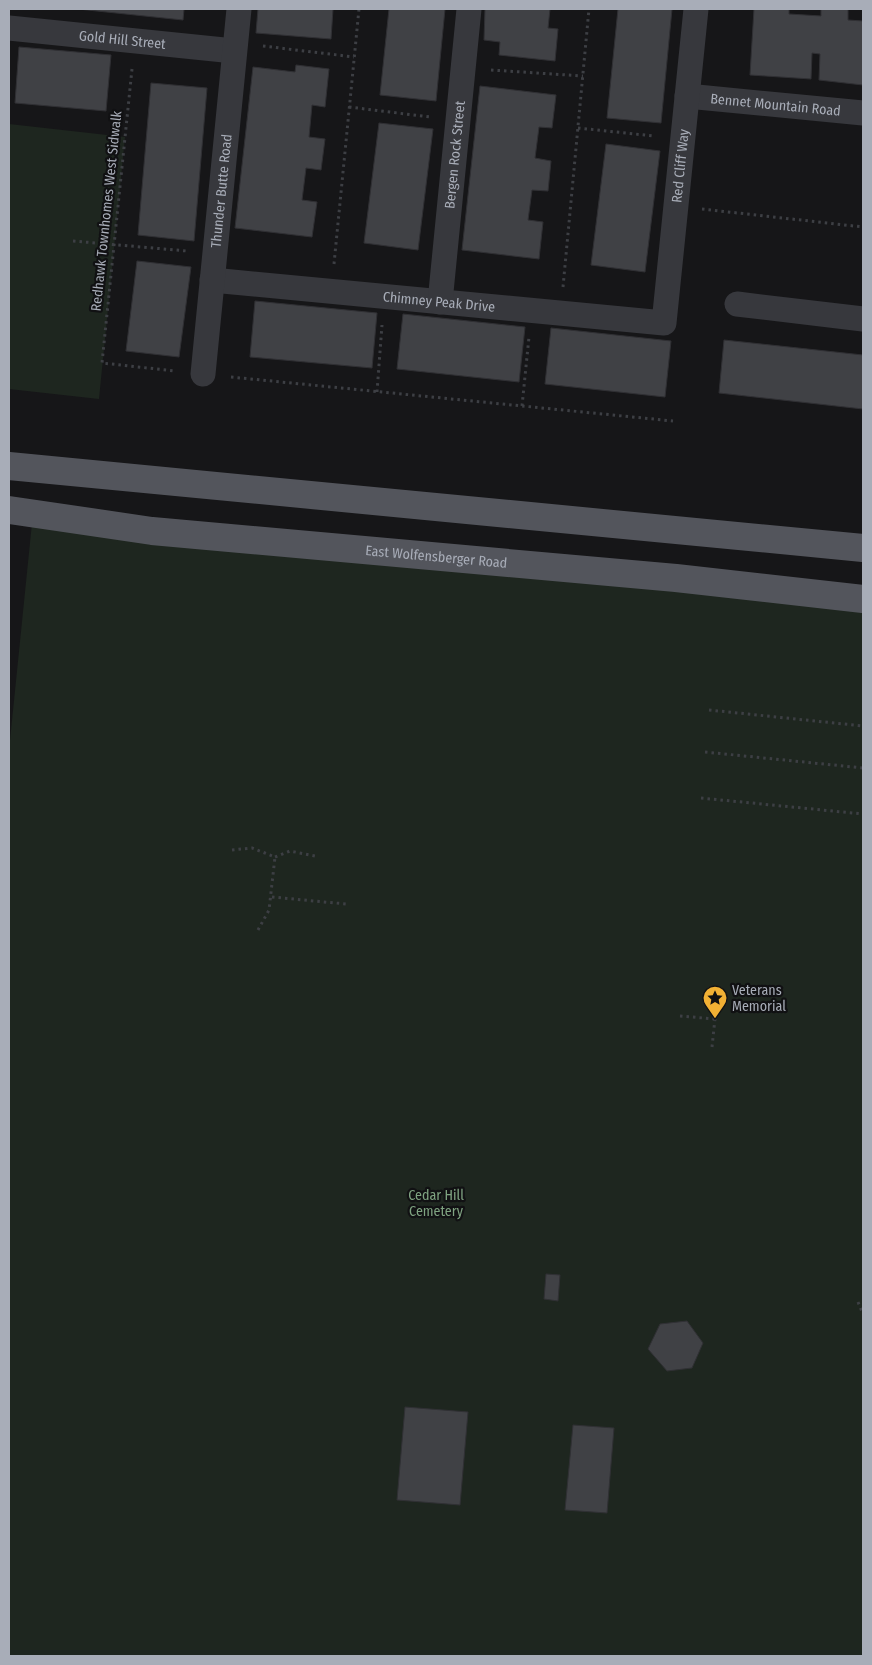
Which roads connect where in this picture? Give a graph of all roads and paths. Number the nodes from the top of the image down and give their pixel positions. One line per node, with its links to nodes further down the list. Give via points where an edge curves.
1 (239, 9): 7 (street, Thunder Butte Road)
2 (359, 9): 8 (path)
3 (469, 9): 10 (street, Bergen Rock Street)
4 (589, 9): 11 (path)
5 (696, 9): 12 (street, Red Cliff Way)
6 (9, 28): 7 (street, Gold Hill Street)
7 (235, 47): 8 (path); 22 (street, Thunder Butte Road)
8 (354, 57): 13 (path)
9 (132, 61): 21 (path, Redhawk Townhomes West Sidwalk)
10 (463, 69): 11 (path); 15 (street, Bergen Rock Street)
11 (583, 76): 16 (path)
12 (687, 96): 14 (street, Bennet Mountain Road); 17 (street, Red Cliff Way)
13 (349, 107): 15 (path); 24 (path)
14 (863, 113)
15 (458, 120): 26 (street, Bergen Rock Street)
16 (578, 128): 17 (path); 29 (path)
17 (683, 139): 18 (street, Red Cliff Way)
18 (676, 206): 19 (path); 31 (street, Red Cliff Way)
19 (863, 227)
20 (73, 240): 21 (path)
21 (114, 245): 22 (path); 32 (path, Redhawk Townhomes West Sidwalk, via 102,363)
22 (215, 253): 23 (street, Thunder Butte Road)
23 (212, 280): 24 (street, Chimney Peak Drive); 32 (street, Thunder Butte Road)
24 (331, 291): 25 (street, Chimney Peak Drive)
25 (385, 296): 26 (street, Chimney Peak Drive); 33 (path)
26 (440, 302): 28 (street, Chimney Peak Drive)
27 (737, 304): 30 (street)
28 (532, 310): 29 (street, Chimney Peak Drive); 34 (path)
29 (561, 313): 31 (street, Chimney Peak Drive)
30 (863, 319)
31 (664, 323)
32 (203, 374): 33 (path)
33 (377, 392): 34 (path)
34 (522, 406): 35 (path)
35 (673, 421)
36 (9, 466): 38 (main road)
37 (9, 510): 39 (main road, East Wolfensberger Road, via 152,531 676,578)
38 (863, 548)
39 (863, 599)
40 (710, 710): 41 (path)
41 (863, 726)
42 (705, 752): 43 (path)
43 (863, 768)
44 (701, 798): 45 (path)
45 (863, 814)
46 (232, 850): 48 (path, via 252,848)
47 (315, 856): 48 (path, via 290,852)
48 (275, 857): 49 (path)
49 (272, 897): 50 (path); 51 (path)
50 (346, 904)
51 (258, 930)
52 (718, 990): 54 (path)
53 (680, 1016): 54 (path)
54 (715, 1019): 55 (path)
55 (712, 1047)
56 (858, 1302): 57 (path)
57 (863, 1314)

